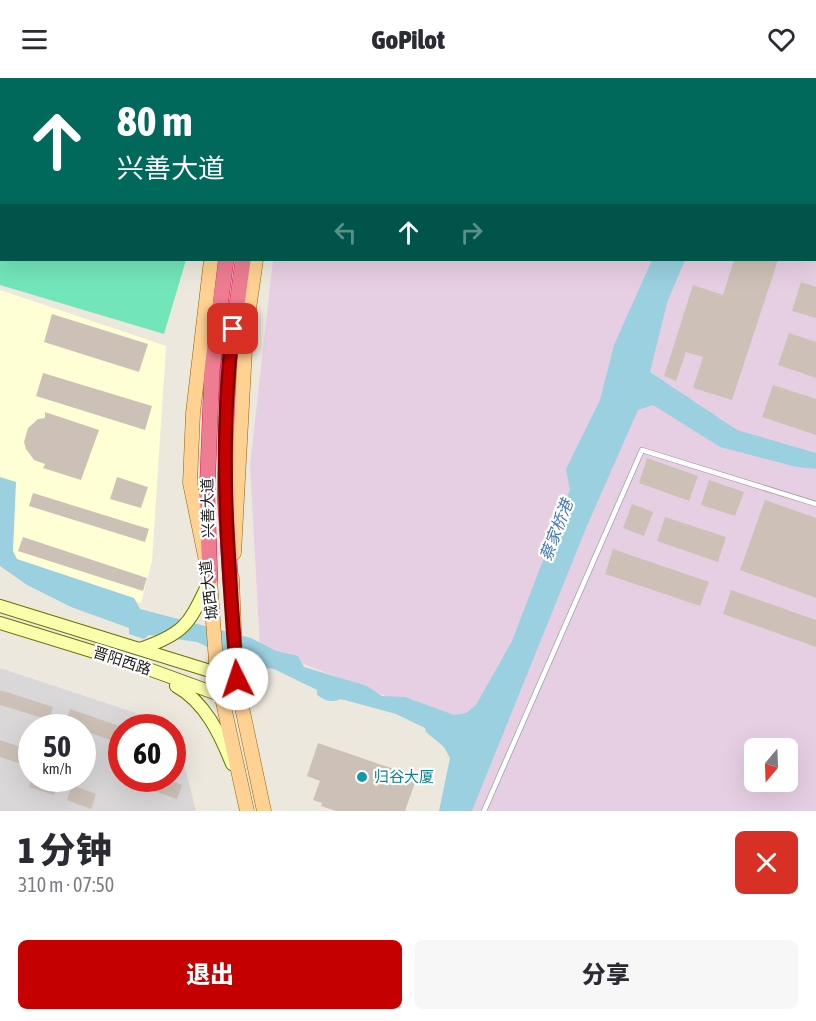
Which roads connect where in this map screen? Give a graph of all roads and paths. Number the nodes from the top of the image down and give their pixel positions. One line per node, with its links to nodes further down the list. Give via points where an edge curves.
1 (211, 261): 6 (main road, 城西大道, via 193,412 190,483)
2 (226, 261): 6 (highway, 兴善大道, via 212,370 207,495)
3 (243, 261): 7 (highway, 兴善大道, via 228,370 225,496)
4 (256, 261): 7 (main road, 城西大道, via 246,330)
5 (816, 504): 19 (lane, via 642,450)
6 (210, 579): 10 (main road, via 186,626 167,640); 12 (main road, 城西大道)
7 (231, 587): 13 (main road, 城西大道)
8 (0, 606): 10 (main road, 晋阳西路)
9 (0, 623): 11 (main road, 晋阳西路)
10 (140, 649): 12 (main road, 晋阳西路)
11 (140, 666): 14 (main road, 晋阳西路); 16 (main road, via 190,693 220,732)
12 (217, 675): 13 (main road, 晋阳西路); 14 (main road, 城西大道)
13 (237, 679): 15 (main road, 城西大道)
14 (224, 697): 15 (main road, 晋阳西路); 16 (main road, 城西大道)
15 (242, 703): 18 (main road, 城西大道)
16 (240, 785): 17 (main road, 城西大道)
17 (247, 811)
18 (264, 811)
19 (484, 811)

